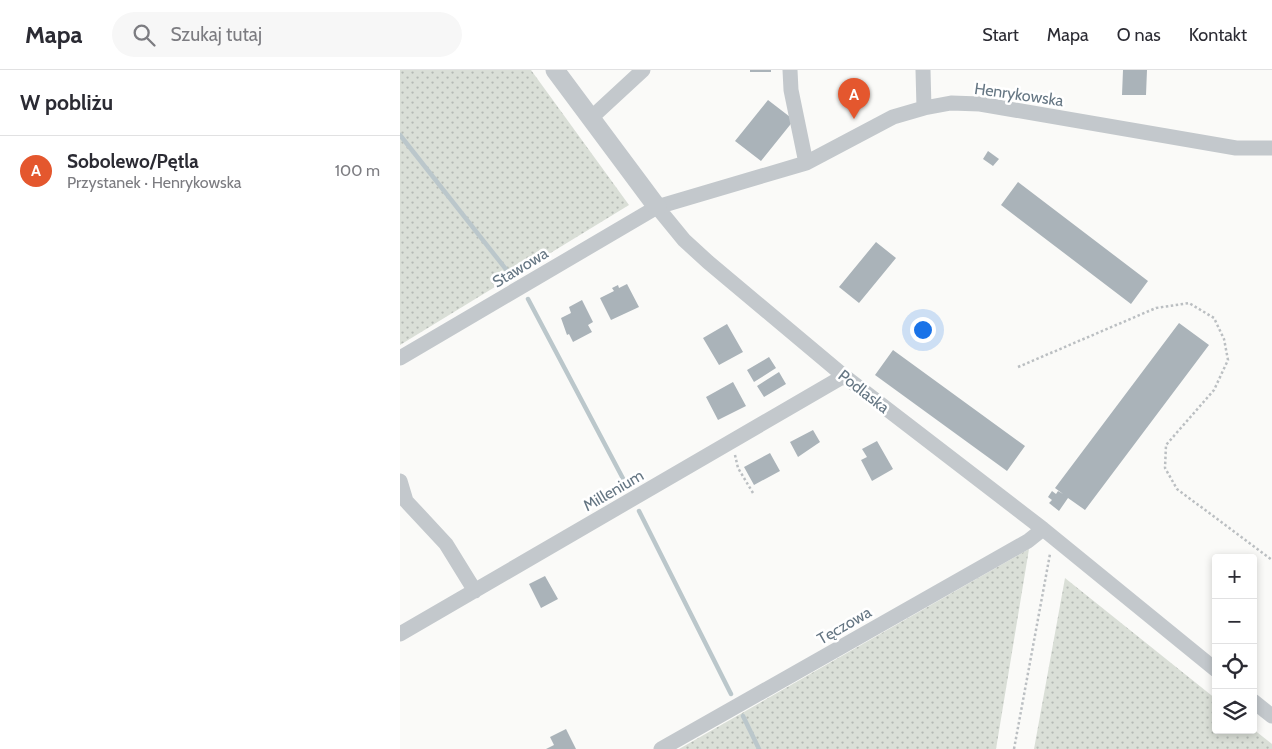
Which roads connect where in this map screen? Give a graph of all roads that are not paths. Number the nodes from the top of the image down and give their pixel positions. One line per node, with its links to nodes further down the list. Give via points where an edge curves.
1 (555, 70): 6 (street, Podlaska)
2 (642, 70): 6 (street)
3 (790, 70): 8 (street)
4 (923, 70): 5 (street)
5 (924, 108): 7 (street, Henrykowska, via 952,103 980,104 1236,148); 8 (street, Henrykowska, via 893,117)
6 (591, 118): 9 (street, Podlaska)
7 (1272, 148)
8 (806, 163): 9 (street, Henrykowska)
9 (657, 207): 10 (street, Stawowa); 11 (street, Podlaska, via 708,262)
10 (400, 358)
11 (844, 376): 13 (street, Podlaska); 14 (street, Millenium)
12 (400, 481): 14 (street, via 406,501 446,544)
13 (1048, 533): 16 (street, Podlaska); 19 (street, Tęczowa, via 1028,540)
14 (474, 591): 15 (street, Millenium)
15 (400, 634)
16 (1212, 667)
17 (1257, 704): 18 (street)
18 (1272, 716)
19 (661, 749)

